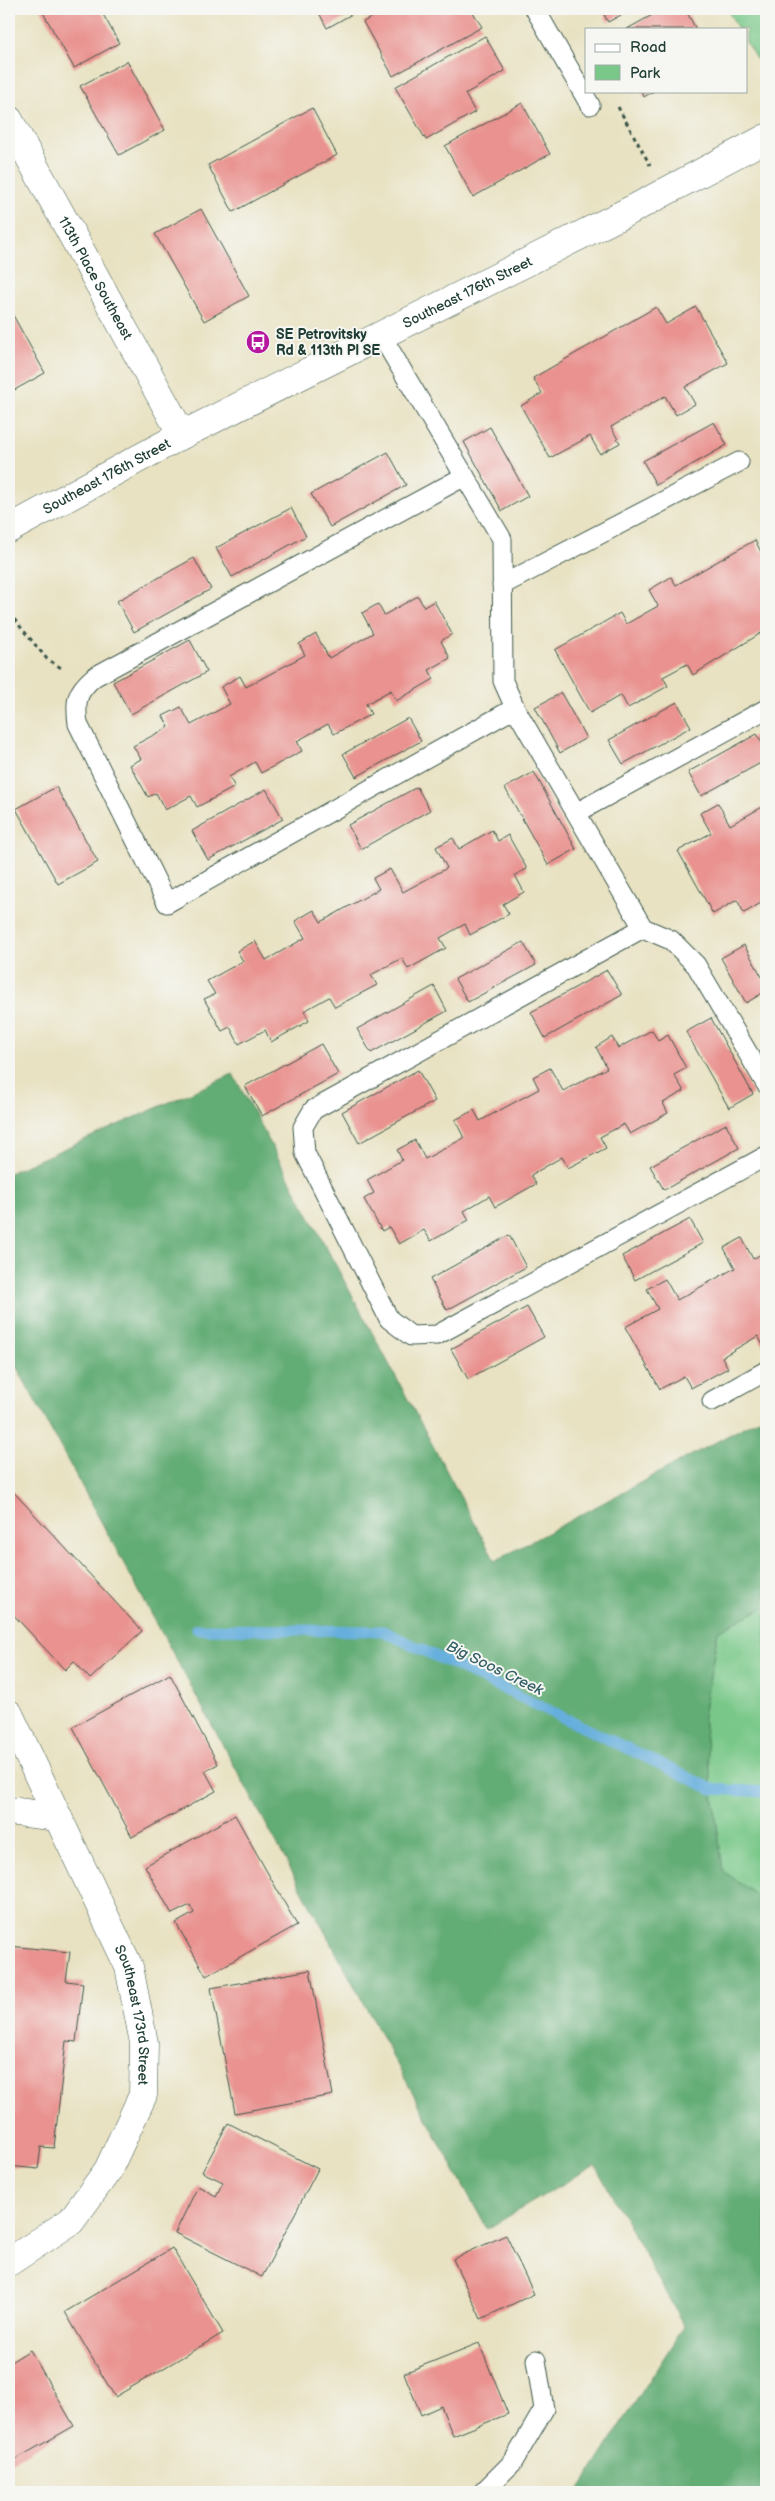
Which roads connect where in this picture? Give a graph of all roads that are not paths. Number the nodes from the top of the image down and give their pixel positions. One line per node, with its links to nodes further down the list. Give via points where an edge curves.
1 (535, 9): 2 (lane)
2 (590, 105)
3 (9, 120): 6 (street, 113th Place Southeast)
4 (766, 138): 5 (street, Southeast 176th Street)
5 (381, 335): 6 (street, Southeast 176th Street); 8 (lane)
6 (182, 435): 9 (street, Southeast 176th Street)
7 (739, 462): 10 (lane)
8 (465, 476): 10 (lane, via 502,539); 11 (lane, via 94,677 80,690 76,707 78,724 167,904)
9 (9, 529)
10 (502, 586): 11 (lane, via 503,681)
11 (514, 708): 13 (lane)
12 (766, 709): 13 (lane)
13 (576, 813): 14 (lane)
14 (643, 928): 15 (lane, via 671,940 696,965); 16 (lane, via 313,1110 303,1127 305,1153 390,1319 411,1336 437,1335)
15 (766, 1084)
16 (766, 1156)
17 (766, 1371): 18 (lane)
18 (712, 1401)
19 (9, 1714): 21 (street, Southeast 173rd Street)
20 (9, 1811): 21 (street)
21 (58, 1817): 22 (street, Southeast 173rd Street, via 129,1967 144,2043 143,2095 108,2170 71,2221)
22 (9, 2262)
23 (536, 2360): 24 (lane, via 544,2409 513,2462)
24 (483, 2492)

